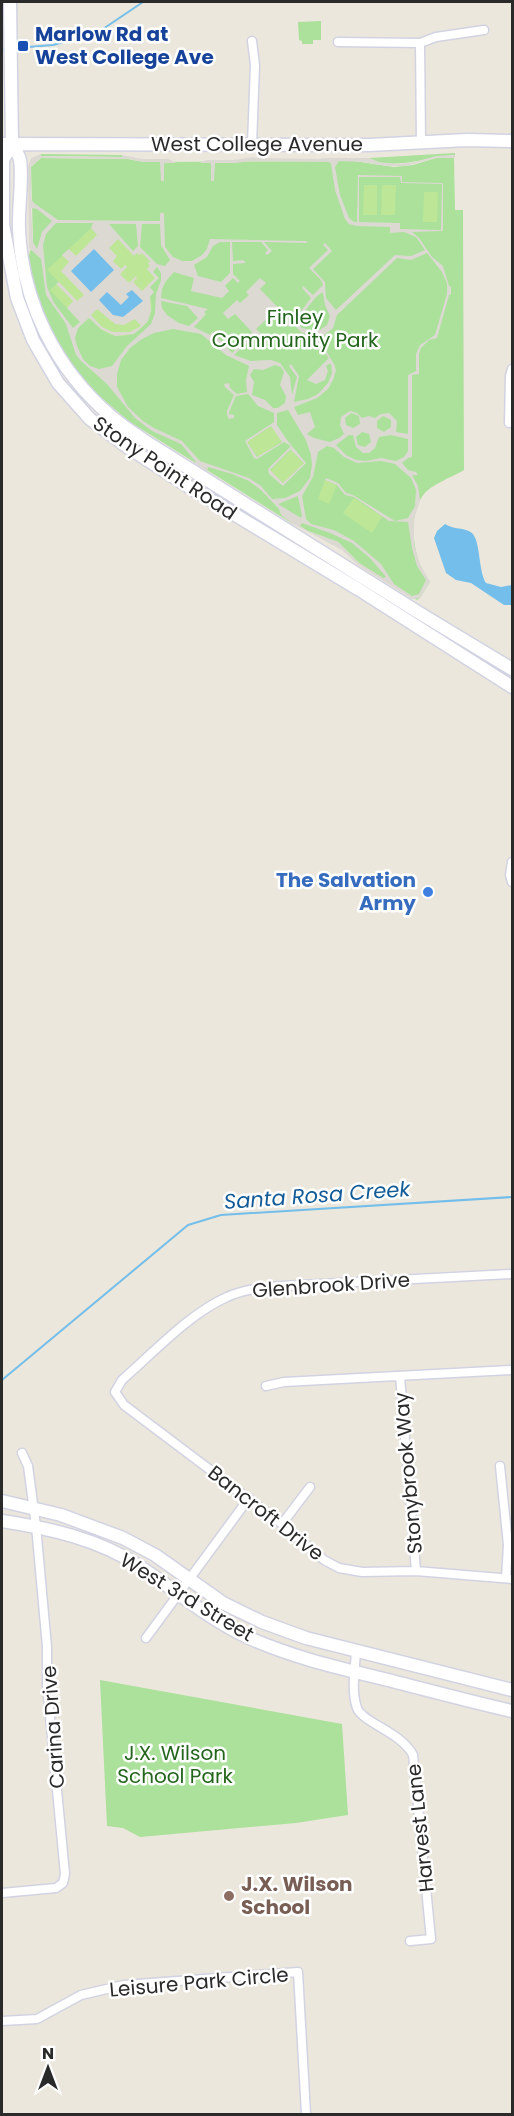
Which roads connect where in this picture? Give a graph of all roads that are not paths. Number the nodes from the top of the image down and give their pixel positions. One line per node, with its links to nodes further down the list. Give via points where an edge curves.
1 (10, 2): 8 (main road)
2 (484, 30): 5 (street)
3 (252, 41): 9 (street)
4 (338, 42): 5 (street)
5 (420, 43): 7 (street)
6 (513, 141): 7 (main road, West College Avenue)
7 (421, 142): 9 (main road, West College Avenue)
8 (7, 144): 9 (main road, West College Avenue); 10 (main road, Stony Point Road, via 3,160 3,225); 11 (main road, Stony Point Road, via 20,159 20,252 26,285)
9 (252, 144)
10 (8, 258): 11 (main road, via 15,267 29,311); 15 (main road, Stony Point Road, via 17,298 33,340 58,383 90,419 189,487)
11 (38, 315): 14 (main road, Stony Point Road, via 74,379 112,417)
12 (513, 369): 13 (street)
13 (509, 423)
14 (513, 669)
15 (513, 687)
16 (513, 862): 17 (street)
17 (513, 882)
18 (513, 1275): 22 (street, Glenbrook Drive, via 248,1290 212,1304 193,1318 122,1380)
19 (513, 1370): 20 (street)
20 (400, 1376): 21 (street); 32 (street, Stonybrook Way)
21 (266, 1386)
22 (116, 1392): 26 (street, Bancroft Drive, via 124,1404)
23 (22, 1453): 28 (street, Carina Drive)
24 (500, 1466): 33 (street)
25 (310, 1487): 30 (street)
26 (249, 1498): 30 (street, Bancroft Drive); 34 (street)
27 (2, 1501): 28 (main road, West 3rd Street)
28 (33, 1507): 31 (street, Carina Drive); 34 (main road, West 3rd Street, via 123,1538)
29 (2, 1521): 31 (main road, West 3rd Street)
30 (282, 1524): 32 (street, Bancroft Drive, via 339,1568 362,1572)
31 (36, 1526): 35 (main road, West 3rd Street, via 116,1554); 41 (street, Carina Drive, via 65,1874 63,1883 56,1888)
32 (416, 1571): 33 (street, Bancroft Drive)
33 (509, 1579)
34 (189, 1580): 35 (street); 37 (main road, West 3rd Street, via 262,1622)
35 (178, 1594): 36 (street); 38 (main road, West 3rd Street, via 246,1636)
36 (146, 1638)
37 (356, 1652): 38 (street, Harvest Lane); 39 (main road, West 3rd Street)
38 (355, 1672): 40 (main road, West 3rd Street); 42 (street, Harvest Lane, via 357,1709 401,1739 413,1755 431,1939)
39 (513, 1690)
40 (513, 1711)
41 (2, 1893)
42 (410, 1941)
43 (2, 2021): 44 (street, Leisure Park Circle, via 37,2019 81,1995 124,1985 298,1972)
44 (306, 2115)

